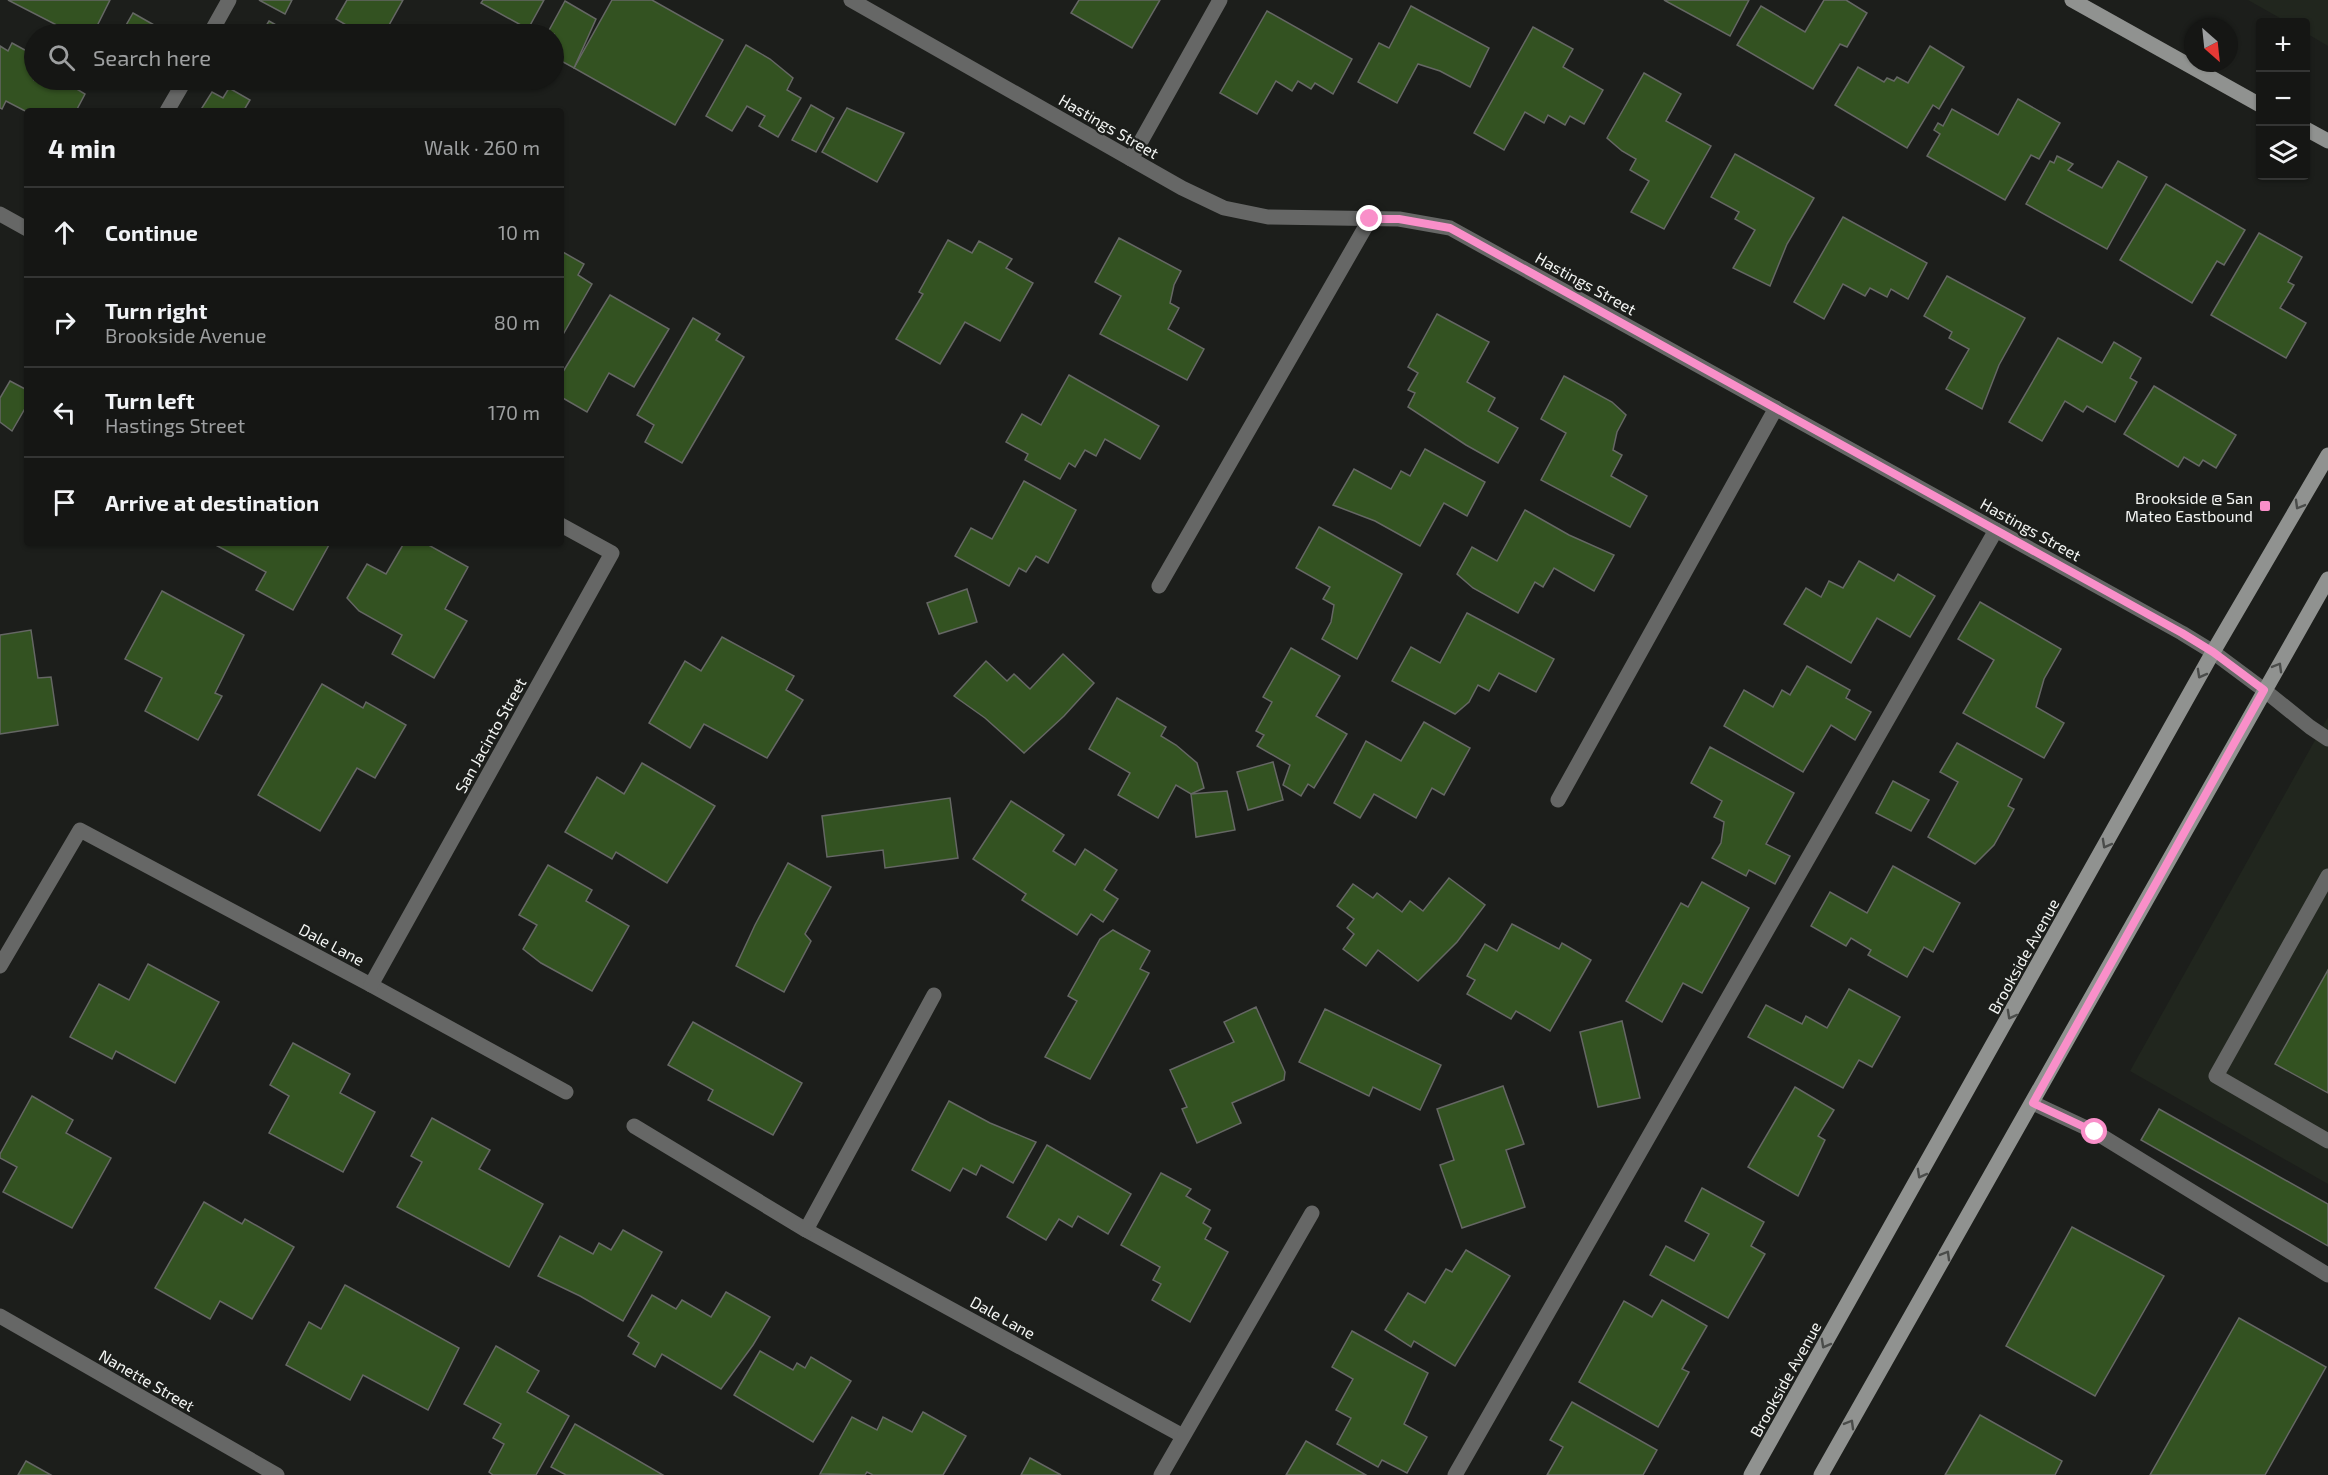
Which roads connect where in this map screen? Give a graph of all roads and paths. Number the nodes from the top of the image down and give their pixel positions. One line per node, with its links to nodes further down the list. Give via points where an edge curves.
1 (229, 0): 5 (street)
2 (851, 0): 11 (street, Hastings Street)
3 (1220, 0): 11 (street)
4 (2072, 0): 7 (main road)
5 (216, 24)
6 (179, 90): 8 (street)
7 (2256, 103)
8 (169, 108)
9 (2310, 131): 10 (main road)
10 (2328, 141)
11 (1131, 159): 13 (street, Hastings Street, via 1224,208 1268,217)
12 (0, 214): 14 (street)
13 (1370, 219): 15 (street, Hastings Street, via 1399,219 1450,228); 20 (street)
14 (24, 227)
15 (1776, 408): 18 (street, Hastings Street); 24 (street)
16 (2328, 455): 21 (main road, Brookside Avenue, one-way to 21)
17 (564, 527): 27 (street, San Jacinto Street, via 612,553)
18 (1996, 531): 21 (street, Hastings Street); 40 (street)
19 (2328, 579): 22 (main road, one-way to 19)
20 (1159, 586)
21 (2213, 652): 22 (street, Hastings Street); 41 (main road, Brookside Avenue, one-way to 41)
22 (2264, 690): 23 (street, Hastings Street); 30 (main road)
23 (2328, 739)
24 (1558, 800)
25 (2327, 880): 32 (street, via 2216,1076)
26 (0, 966): 27 (street, Dale Lane, via 80,830)
27 (371, 986): 29 (street, Dale Lane)
28 (934, 995): 34 (street)
29 (566, 1092)
30 (2033, 1103): 35 (street, via 2095,1132); 42 (main road, one-way to 30)
31 (634, 1126): 34 (street, Dale Lane)
32 (2328, 1141)
33 (1312, 1214): 37 (street)
34 (806, 1230): 37 (street, Dale Lane)
35 (2328, 1275)
36 (0, 1316): 38 (street, Nanette Street)
37 (1183, 1436): 39 (street)
38 (277, 1475)
39 (1161, 1475)
40 (1455, 1475)
41 (1751, 1475)
42 (1821, 1475)

